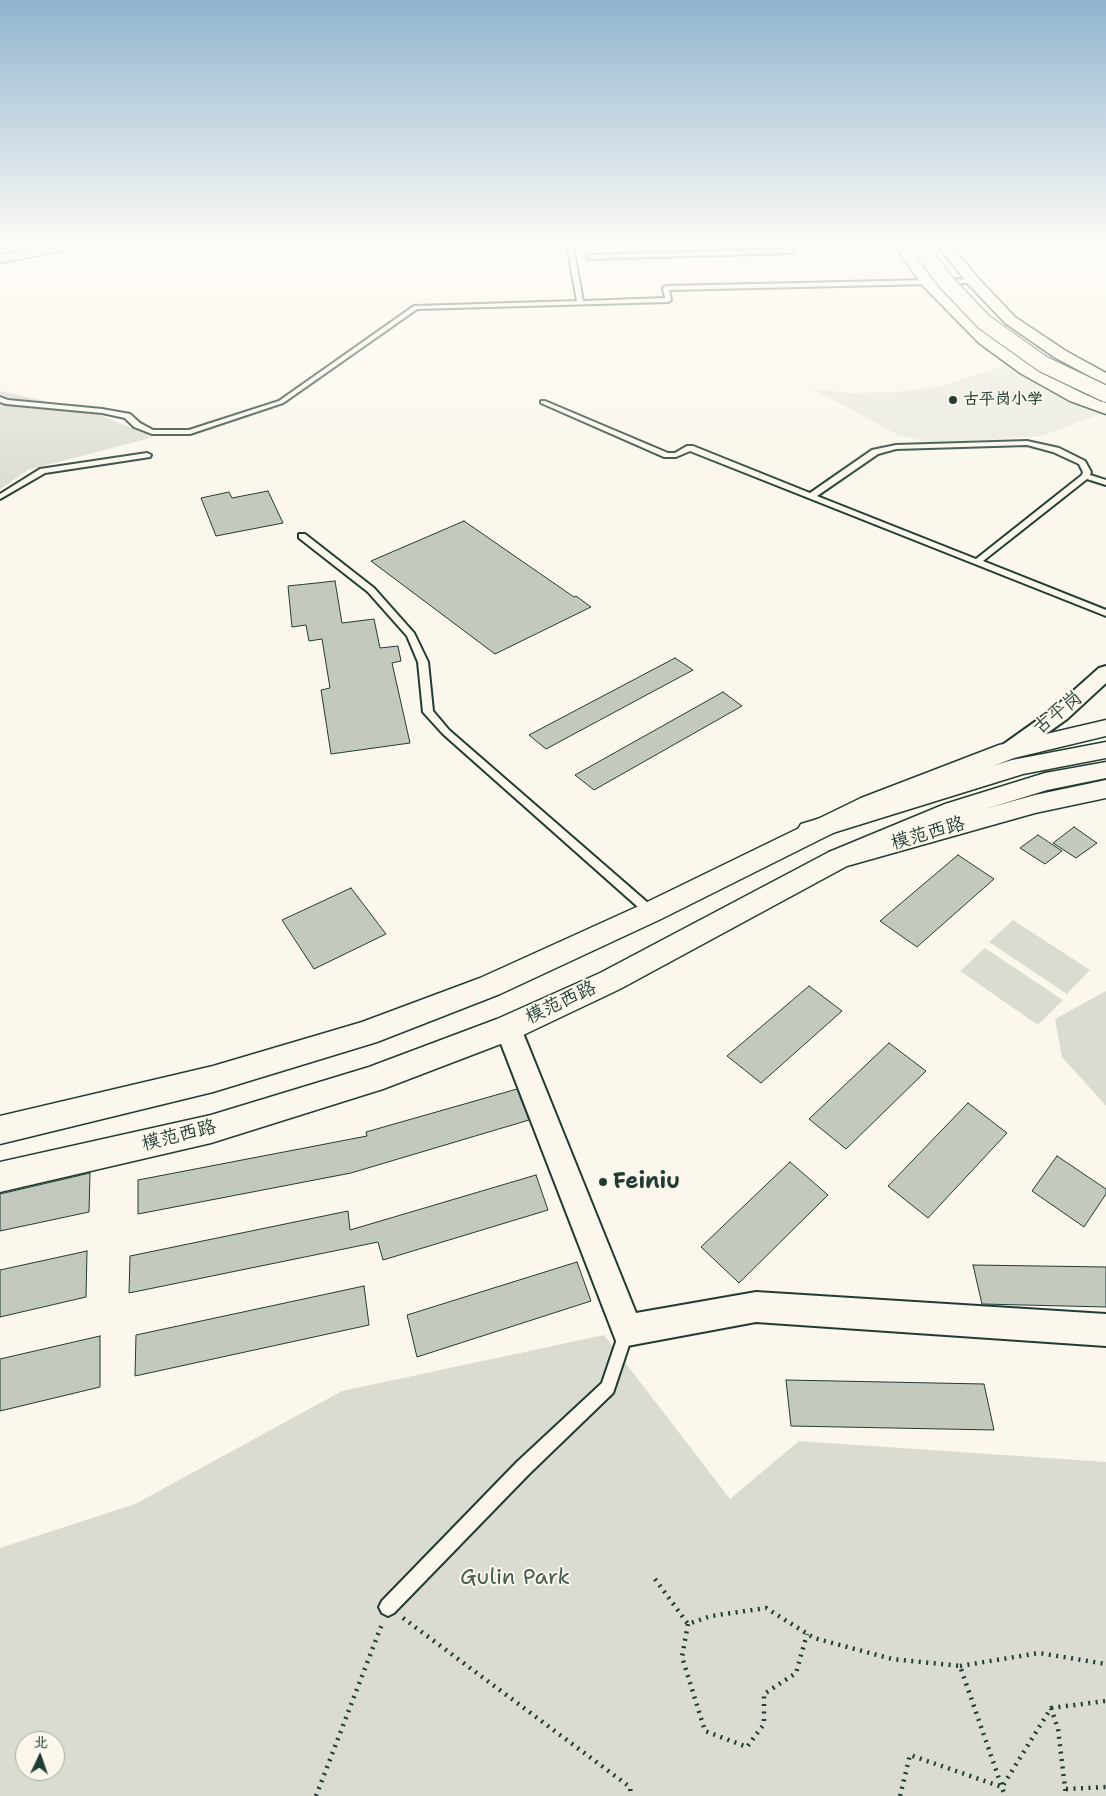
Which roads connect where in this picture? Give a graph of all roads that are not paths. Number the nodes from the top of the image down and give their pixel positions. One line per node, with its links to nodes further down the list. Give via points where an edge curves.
1 (384, 330): 9 (lane, via 281,402 190,432 152,432 119,414)
2 (974, 330): 11 (main road, via 1026,368)
3 (995, 330): 8 (main road, bridge, via 1043,364)
4 (1014, 330): 7 (main road, via 1058,361)
5 (1024, 330): 6 (main road)
6 (1106, 380)
7 (1106, 385)
8 (1106, 394)
9 (0, 399)
10 (542, 402): 15 (lane, via 667,455 676,455 690,448)
11 (1106, 410)
12 (147, 455): 16 (lane, via 43,471)
13 (1085, 476): 14 (lane); 15 (lane, via 1088,472 1074,458 1027,443 896,448 874,452); 18 (lane)
14 (1106, 483)
15 (811, 496): 18 (lane)
16 (0, 497)
17 (302, 536): 28 (lane, via 371,590 411,635 423,662 428,712 440,725)
18 (978, 562): 19 (lane)
19 (1106, 613)
20 (1106, 672): 23 (street, 古平岗, via 1060,714)
21 (1106, 728): 23 (main road)
22 (1106, 750): 26 (main road, via 1021,766)
23 (1008, 751): 26 (main road, via 870,804)
24 (1106, 770): 27 (main road, via 1045,782 954,810)
25 (1106, 789): 27 (main road, 模范西路, via 1035,804)
26 (810, 831): 28 (main road)
27 (838, 859): 29 (main road, 模范西路, via 610,981)
28 (650, 912): 30 (main road, via 490,986 366,1033 214,1079)
29 (508, 1028): 31 (main road, 模范西路, via 372,1080 211,1129); 32 (street)
30 (0, 1130)
31 (0, 1177)
32 (627, 1330): 33 (street, via 756,1307); 34 (lane, via 608,1388 523,1468)
33 (1106, 1330)
34 (388, 1607)

